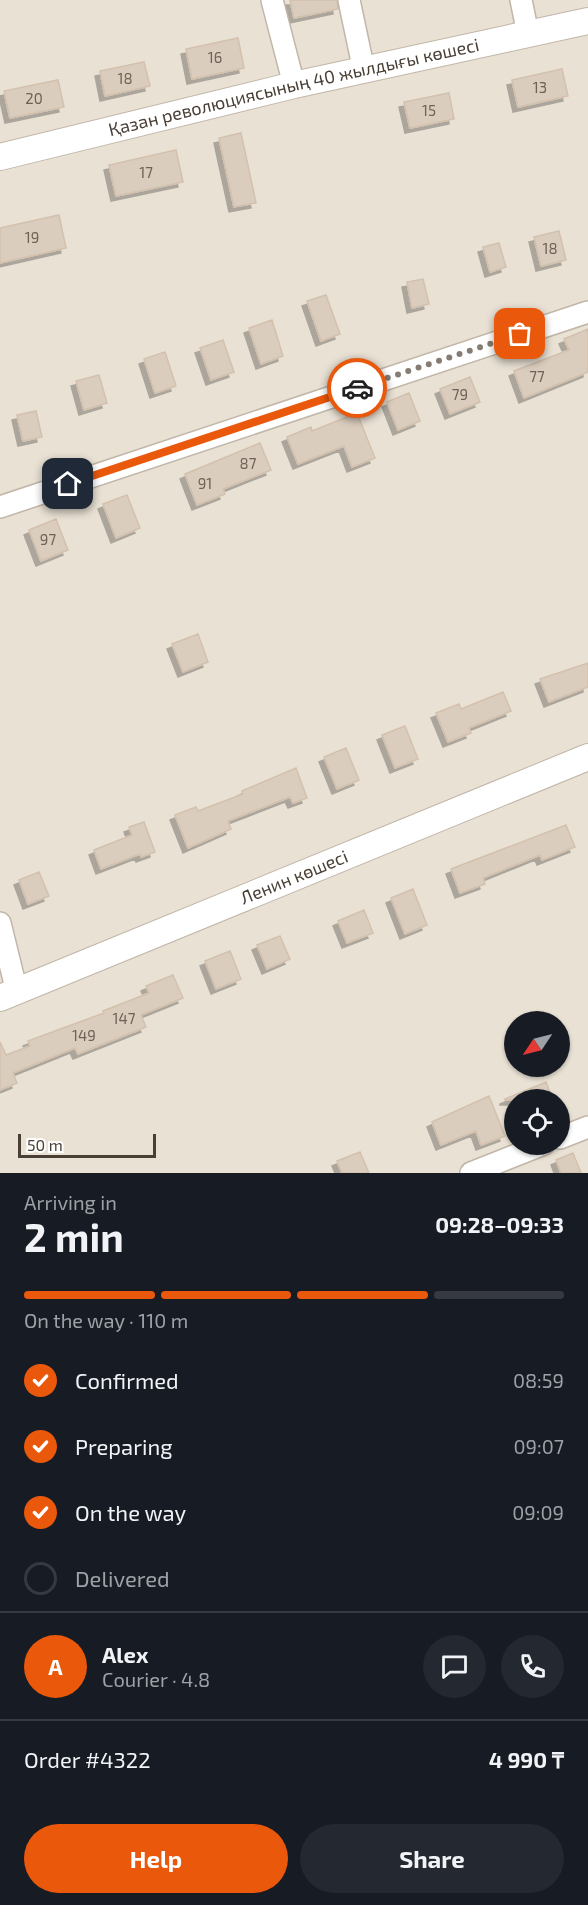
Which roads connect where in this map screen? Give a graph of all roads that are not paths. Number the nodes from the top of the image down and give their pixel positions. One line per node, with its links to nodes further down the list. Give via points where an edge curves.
1 (272, 0): 7 (street)
2 (349, 0): 6 (street)
3 (521, 0): 5 (street)
4 (588, 21): 5 (street, Қазан революциясының 40 жылдығы көшесі)
5 (528, 34): 6 (street, Қазан революциясының 40 жылдығы көшесі)
6 (364, 71): 7 (street, Қазан революциясының 40 жылдығы көшесі)
7 (294, 85): 8 (street, Қазан революциясының 40 жылдығы көшесі)
8 (0, 157)
9 (588, 312): 10 (street)
10 (0, 507)
11 (588, 757): 13 (street, Ленин көшесі)
12 (0, 923): 13 (street)
13 (8, 995)
14 (588, 1127): 15 (street)
15 (570, 1134)
16 (516, 1155): 17 (street)
17 (471, 1173)

